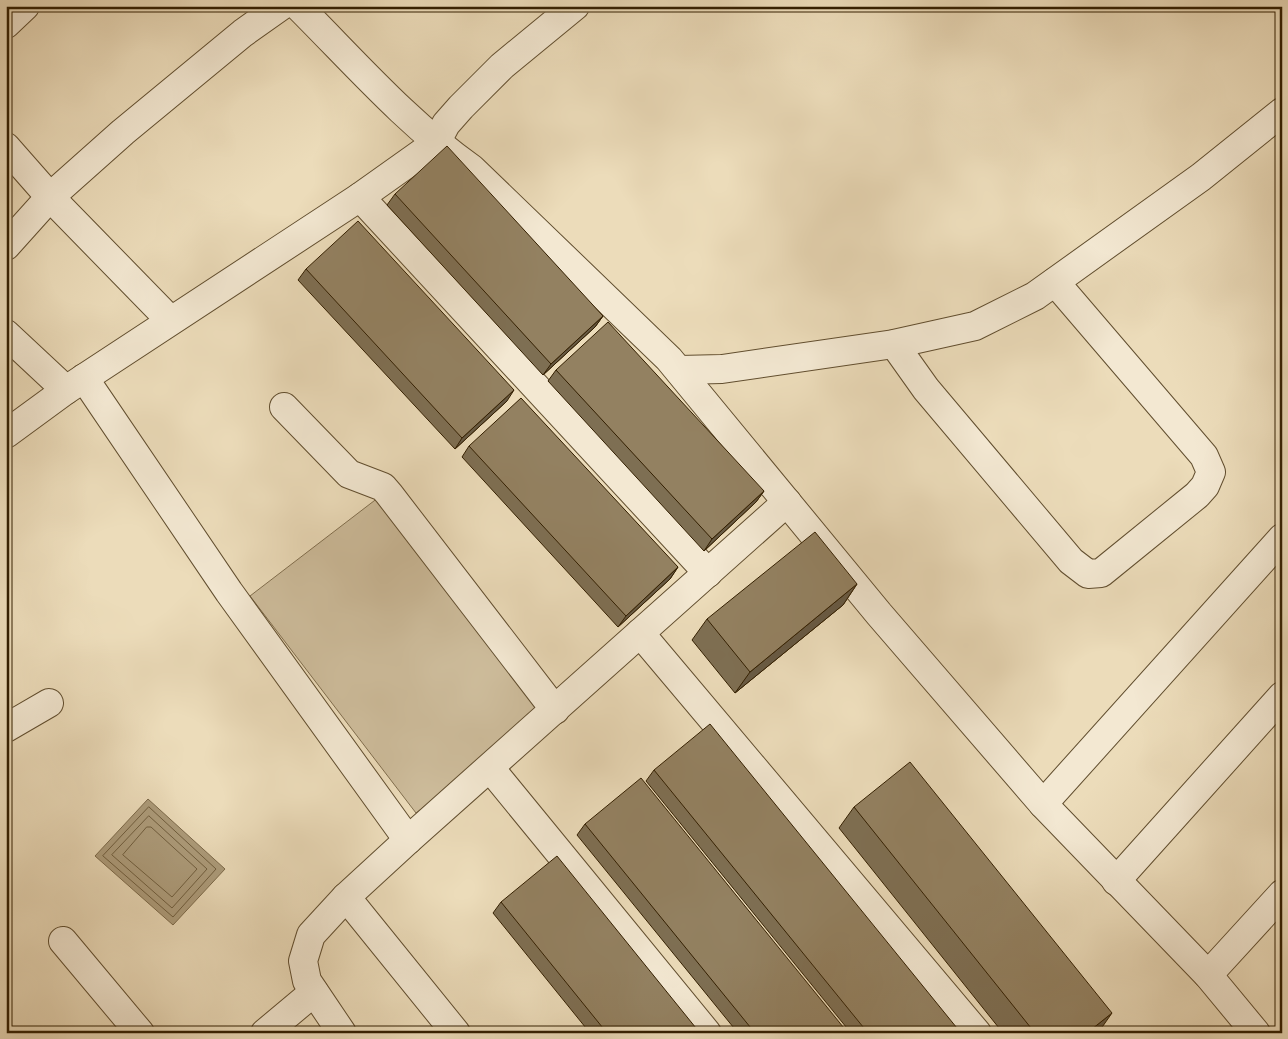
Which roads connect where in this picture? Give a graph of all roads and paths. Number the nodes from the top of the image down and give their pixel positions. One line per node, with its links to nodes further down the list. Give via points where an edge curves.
1 (25, 6): 5 (street)
2 (281, 6): 9 (street, via 243,33)
3 (298, 6): 7 (street)
4 (575, 6): 7 (street, via 502,66 460,107)
5 (6, 24)
6 (1282, 112): 12 (street, via 1201,177)
7 (436, 144): 10 (street); 16 (street, via 472,169)
8 (6, 147): 9 (street)
9 (50, 197): 11 (street); 13 (street)
10 (360, 197): 13 (street); 22 (street)
11 (6, 246)
12 (1055, 282): 15 (street, via 1035,296 975,326); 15 (street, via 1204,456 1211,472 1197,495 1101,573 1088,574 1071,561 926,389)
13 (170, 320): 17 (street)
14 (6, 334): 17 (street)
15 (894, 344): 16 (street, via 732,368)
16 (678, 370): 20 (street)
17 (75, 384): 19 (street); 30 (street)
18 (284, 407): 26 (street, via 349,474 383,487)
19 (6, 434)
20 (787, 502): 22 (street); 29 (street)
21 (1282, 538): 29 (street)
22 (708, 573): 23 (street)
23 (640, 633): 26 (street); 42 (street)
24 (1282, 696): 31 (street)
25 (49, 703): 27 (street)
26 (555, 710): 28 (street)
27 (6, 728)
28 (490, 768): 30 (street); 41 (street)
29 (1043, 804): 31 (street)
30 (408, 840): 33 (street)
31 (1116, 881): 35 (street)
32 (1282, 894): 35 (street)
33 (346, 897): 36 (street, via 311,935 303,961 306,981); 40 (street)
34 (63, 942): 37 (street)
35 (1208, 975): 43 (street)
36 (314, 992): 38 (street); 39 (street)
37 (140, 1033)
38 (265, 1033)
39 (342, 1033)
40 (456, 1033)
41 (707, 1033)
42 (977, 1033)
43 (1256, 1033)

